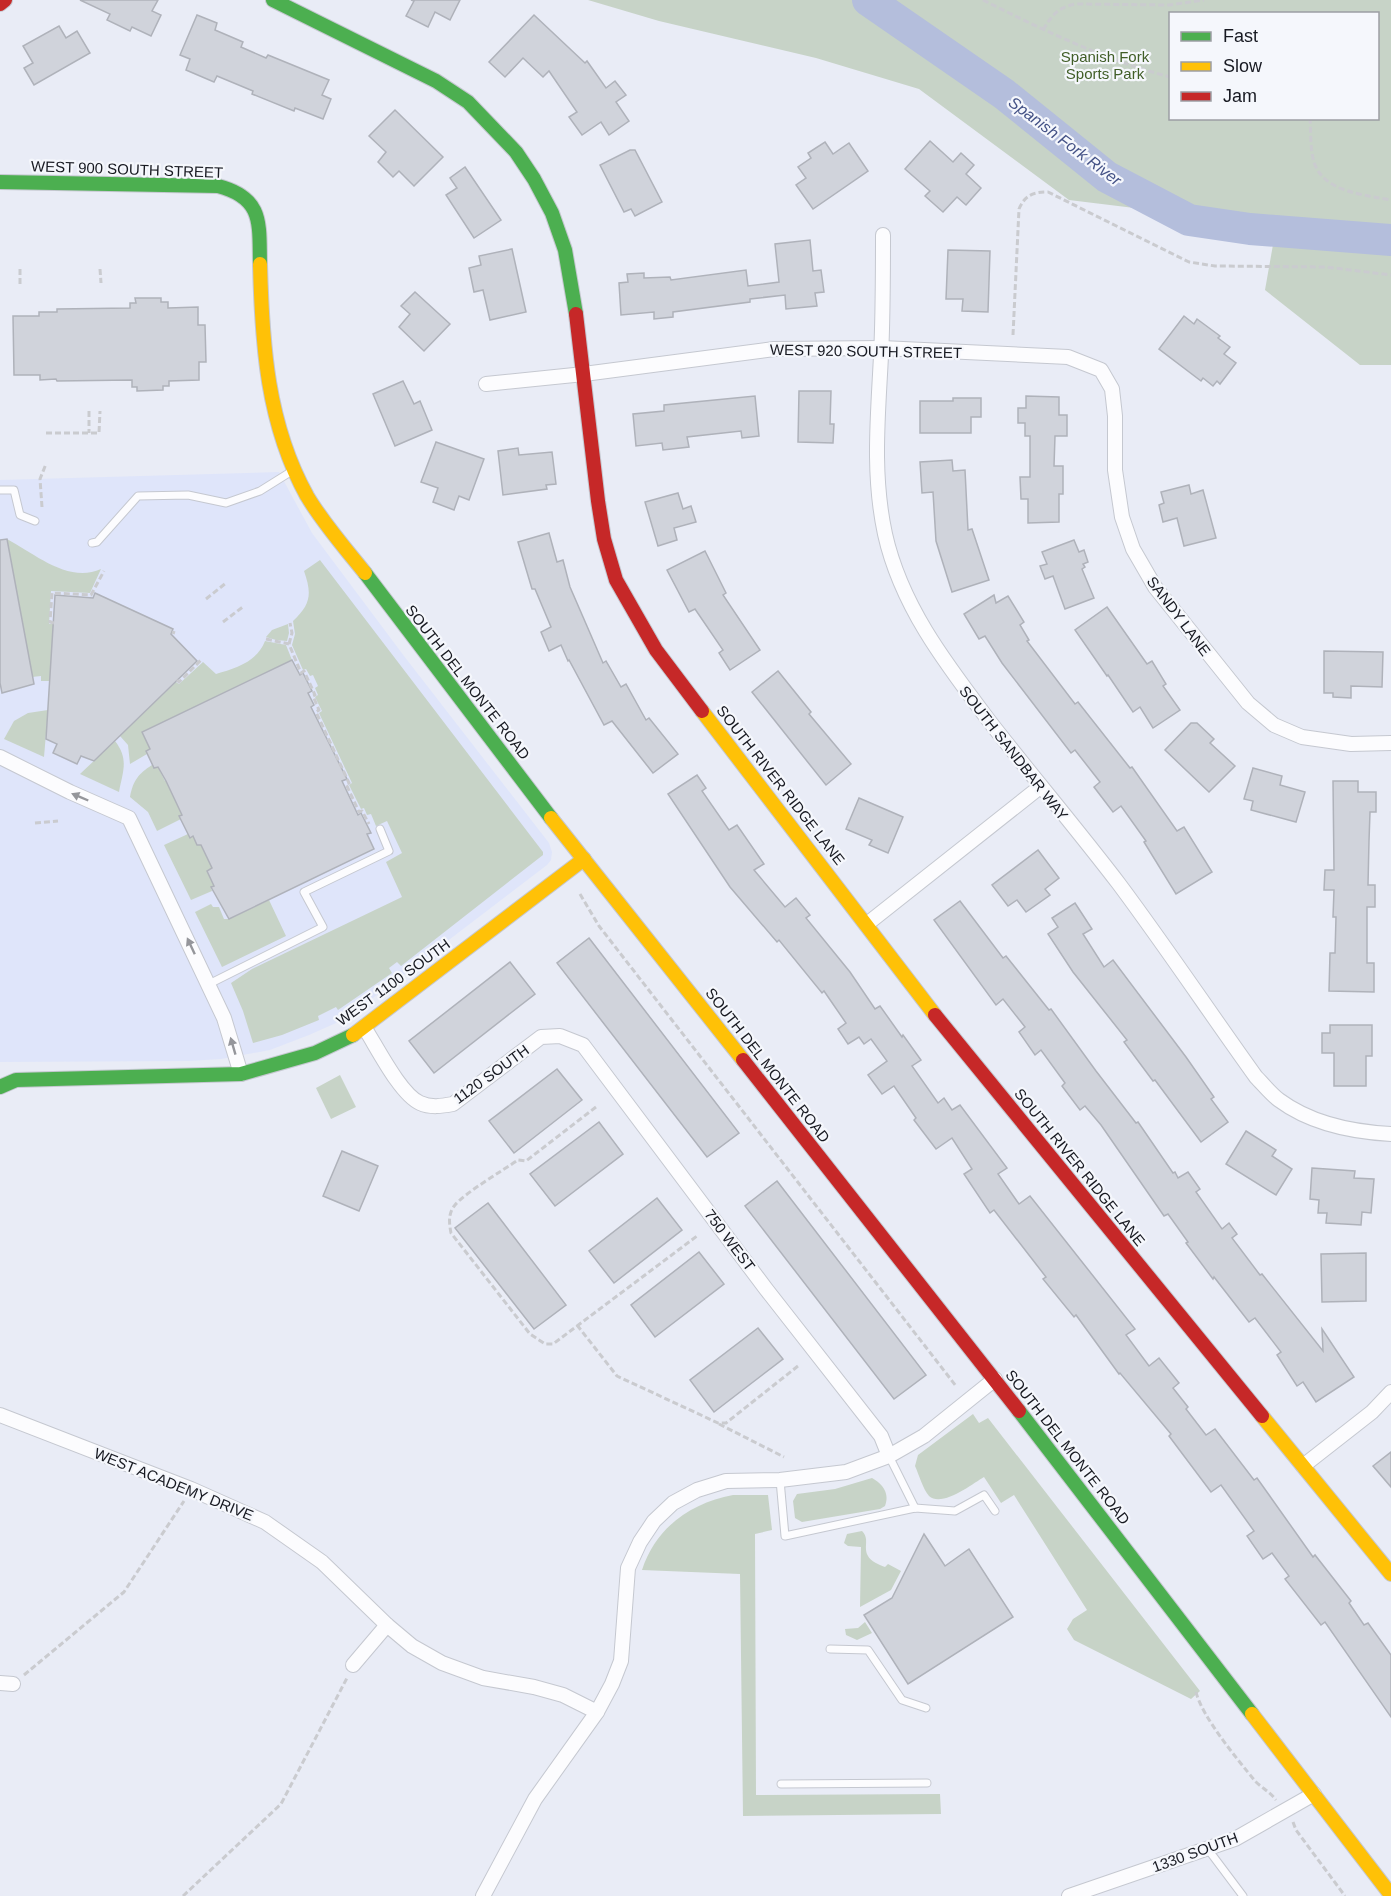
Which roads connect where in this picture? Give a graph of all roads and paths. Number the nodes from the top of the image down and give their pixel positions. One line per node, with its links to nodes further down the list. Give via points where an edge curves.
1 (5, 0): 6 (street)
2 (273, 0): 22 (street, SOUTH RIVER RIDGE LANE, via 436,81 468,102 516,152 552,213 565,250)
3 (983, 0): 7 (path)
4 (1204, 0): 5 (path, via 1169,5)
5 (1111, 2): 7 (path, via 1062,6)
6 (0, 4)
7 (1043, 30): 8 (path)
8 (1169, 77)
9 (1310, 120): 12 (path, via 1313,162 1323,179 1342,189)
10 (0, 182): 11 (street, WEST 900 SOUTH STREET, via 218,186 241,193)
11 (249, 200): 29 (street, SOUTH DEL MONTE ROAD, via 259,224 262,333 270,388)
12 (1391, 200)
13 (883, 235): 20 (street, SOUTH SANDBAR WAY)
14 (20, 269): 18 (path)
15 (100, 269): 17 (path)
16 (1391, 275): 19 (path, via 1326,267 1215,266 1189,262 1048,192 1033,192 1019,209)
17 (101, 283)
18 (20, 284)
19 (1013, 335)
20 (882, 348): 21 (street, WEST 920 SOUTH STREET, via 1068,357); 22 (street, WEST 920 SOUTH STREET, via 774,349); 47 (street, SOUTH SANDBAR WAY, via 876,455 878,493 898,577 920,624 952,673)
21 (1101, 370): 45 (street, SANDY LANE, via 1112,388 1115,470 1122,517 1133,549 1155,587 1248,703 1274,725 1302,737 1351,744)
22 (584, 374): 23 (street, WEST 920 SOUTH STREET); 54 (street, SOUTH RIVER RIDGE LANE, via 598,501 616,580 656,651)
23 (486, 384)
24 (89, 411): 27 (path)
25 (100, 411): 27 (path, via 99,433)
26 (46, 433): 27 (path)
27 (89, 433)
28 (45, 464): 31 (path, via 40,479)
29 (294, 469): 33 (lane, via 260,491 226,503 188,495 138,496); 52 (street, SOUTH DEL MONTE ROAD, via 333,532)
30 (0, 490): 32 (lane, via 14,490 20,514)
31 (42, 507)
32 (35, 521)
33 (92, 543)
34 (104, 571): 39 (path, via 91,595 52,593 50,622)
35 (226, 583): 36 (path)
36 (206, 599)
37 (244, 606): 38 (path)
38 (223, 622)
39 (54, 623)
40 (290, 623): 42 (path)
41 (266, 639): 42 (path)
42 (289, 644): 50 (path, via 315,694 319,710 316,712 358,812 362,811)
43 (201, 660): 44 (path)
44 (177, 680)
45 (1391, 743)
46 (0, 757): 55 (street, one-way to 46, via 129,818)
47 (1040, 787): 54 (street); 63 (street, SOUTH SANDBAR WAY, via 1119,885 1256,1077 1278,1100 1304,1116)
48 (58, 820): 49 (path)
49 (35, 824)
50 (370, 828)
51 (380, 829): 55 (lane, via 389,851 304,892 323,927)
52 (584, 859): 56 (street, WEST 1100 SOUTH); 67 (street, SOUTH DEL MONTE ROAD)
53 (580, 894): 68 (path, via 599,926)
54 (867, 924): 74 (street, SOUTH RIVER RIDGE LANE, via 944,1025)
55 (209, 984): 59 (street, one-way to 55)
56 (364, 1027): 57 (street, 1120 SOUTH, via 405,1093 420,1104 436,1107 453,1104 541,1037); 59 (street, WEST 1100 SOUTH, via 315,1053)
57 (560, 1036): 72 (street, 750 WEST, via 582,1045 881,1436)
58 (0, 1068): 60 (street)
59 (241, 1074): 60 (street, WEST 1100 SOUTH)
60 (16, 1080): 61 (street, WEST 1100 SOUTH)
61 (0, 1087)
62 (596, 1107): 65 (path, via 526,1161 518,1160 455,1204 449,1223 451,1233 536,1340 553,1344)
63 (1391, 1134)
64 (697, 1236): 65 (path)
65 (577, 1325): 71 (path, via 616,1376)
66 (798, 1366): 71 (path, via 726,1423)
67 (995, 1379): 72 (street, via 924,1436); 90 (street, SOUTH DEL MONTE ROAD)
68 (956, 1386)
69 (1391, 1392): 74 (street, via 1372,1412)
70 (0, 1415): 76 (street, WEST ACADEMY DRIVE)
71 (718, 1423): 73 (path)
72 (889, 1456): 75 (street, via 846,1472); 77 (lane)
73 (784, 1457)
74 (1303, 1466): 79 (street, SOUTH RIVER RIDGE LANE)
75 (780, 1480): 77 (lane, via 785,1536); 86 (street, via 726,1481 697,1490 673,1503 654,1521 628,1569 621,1661)
76 (191, 1490): 80 (street, WEST ACADEMY DRIVE, via 265,1522 297,1544 322,1562); 83 (path, via 124,1592)
77 (915, 1508): 78 (lane, via 955,1511 984,1495)
78 (995, 1511)
79 (1391, 1574)
80 (387, 1625): 82 (street); 86 (street, WEST ACADEMY DRIVE, via 412,1646 442,1663 483,1678 563,1695)
81 (830, 1649): 85 (lane, via 868,1650 902,1700)
82 (353, 1665): 94 (path, via 281,1804)
83 (7, 1683)
84 (1196, 1692): 89 (path, via 1205,1715 1257,1783)
85 (926, 1708)
86 (597, 1712): 95 (street, via 535,1799)
87 (782, 1784): 88 (lane)
88 (927, 1784)
89 (1272, 1794)
90 (1314, 1794): 92 (street, 1330 SOUTH, via 1235,1839); 93 (street, SOUTH DEL MONTE ROAD)
91 (1294, 1824): 98 (path)
92 (1207, 1848): 96 (street, 1330 SOUTH); 97 (lane)
93 (1391, 1895)
94 (183, 1896)
95 (483, 1896)
96 (1069, 1896)
97 (1243, 1896)
98 (1345, 1896)

